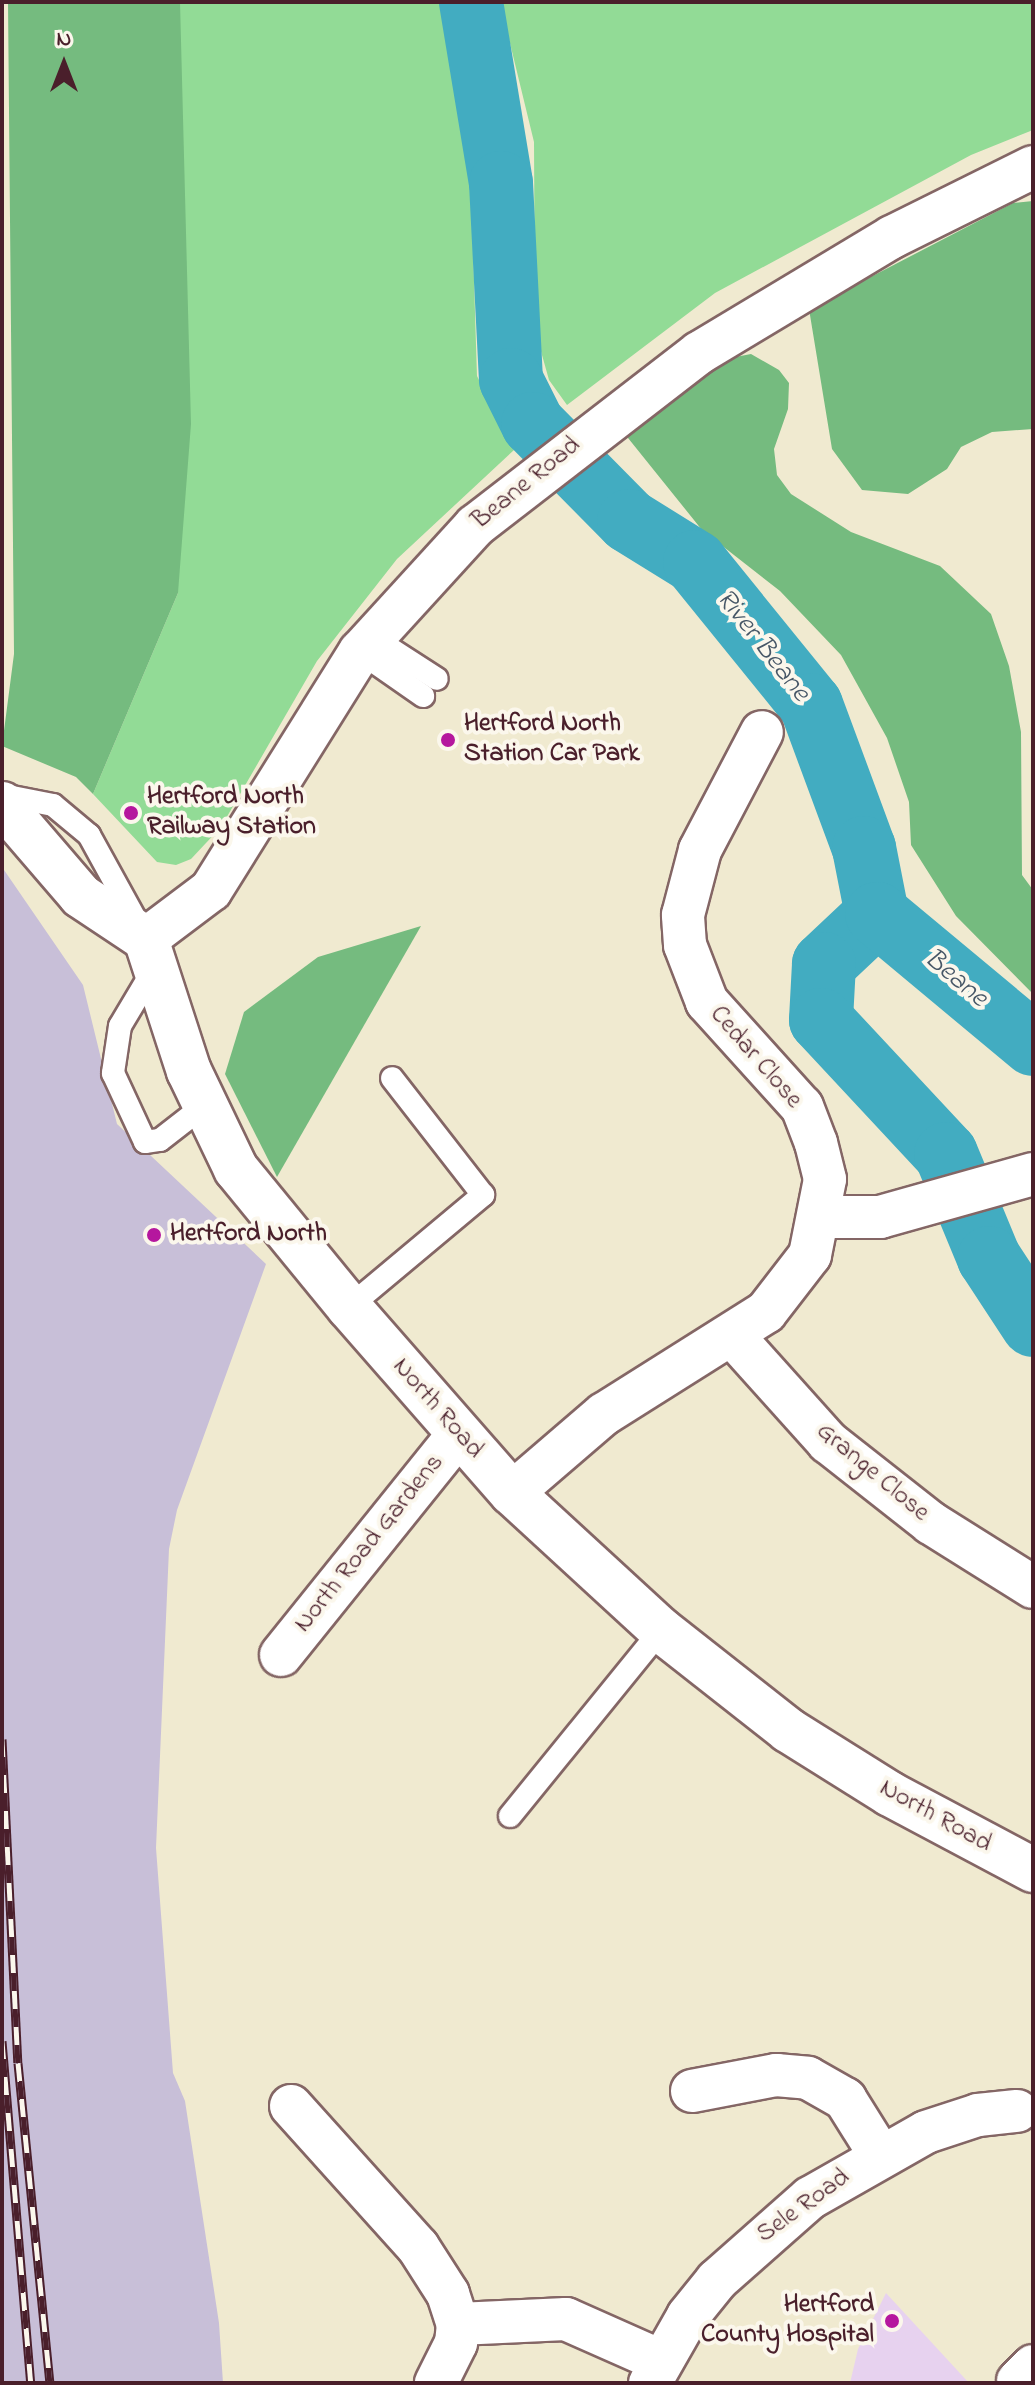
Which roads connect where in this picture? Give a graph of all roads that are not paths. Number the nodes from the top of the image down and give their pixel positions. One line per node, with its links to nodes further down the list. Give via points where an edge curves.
1 (1033, 167): 2 (street, Beane Road, via 799,290 624,406 525,483 433,566)
2 (366, 645): 3 (lane); 7 (street, Beane Road, via 211,890)
3 (430, 688)
4 (762, 732): 11 (street, Cedar Close, via 700,850 683,915 685,945 707,1002 802,1107 825,1179)
5 (2, 795): 7 (lane, via 53,805 89,835)
6 (2, 804): 7 (main road, via 81,896)
7 (150, 954): 9 (main road, North Road); 9 (lane, via 120,1026 113,1073 145,1142 160,1140)
8 (392, 1078): 12 (lane, via 483,1195)
9 (205, 1105): 12 (main road, North Road, via 236,1169)
10 (1015, 1179): 11 (street, via 880,1217)
11 (821, 1217): 13 (street, Cedar Close, via 810,1255 790,1283 766,1312)
12 (349, 1307): 14 (main road, North Road)
13 (732, 1335): 15 (street, Cedar Close, via 604,1414); 16 (street, Grange Close, via 851,1462 931,1523)
14 (459, 1434): 15 (main road, North Road); 18 (street, North Road Gardens)
15 (512, 1493): 17 (main road, North Road)
16 (1033, 1587)
17 (661, 1630): 19 (lane); 20 (main road, North Road, via 788,1730 890,1794)
18 (281, 1655)
19 (510, 1816)
20 (1033, 1870)
21 (692, 2091): 24 (street, via 776,2075 808,2078 845,2099)
22 (291, 2106): 25 (street, via 418,2247 448,2294)
23 (1017, 2111): 24 (street, Sele Road, via 958,2121)
24 (880, 2155): 26 (street, Sele Road, via 810,2198 746,2250 688,2316)
25 (458, 2324): 26 (street, via 566,2319); 27 (street, via 456,2343)
26 (655, 2372)
27 (436, 2383)

